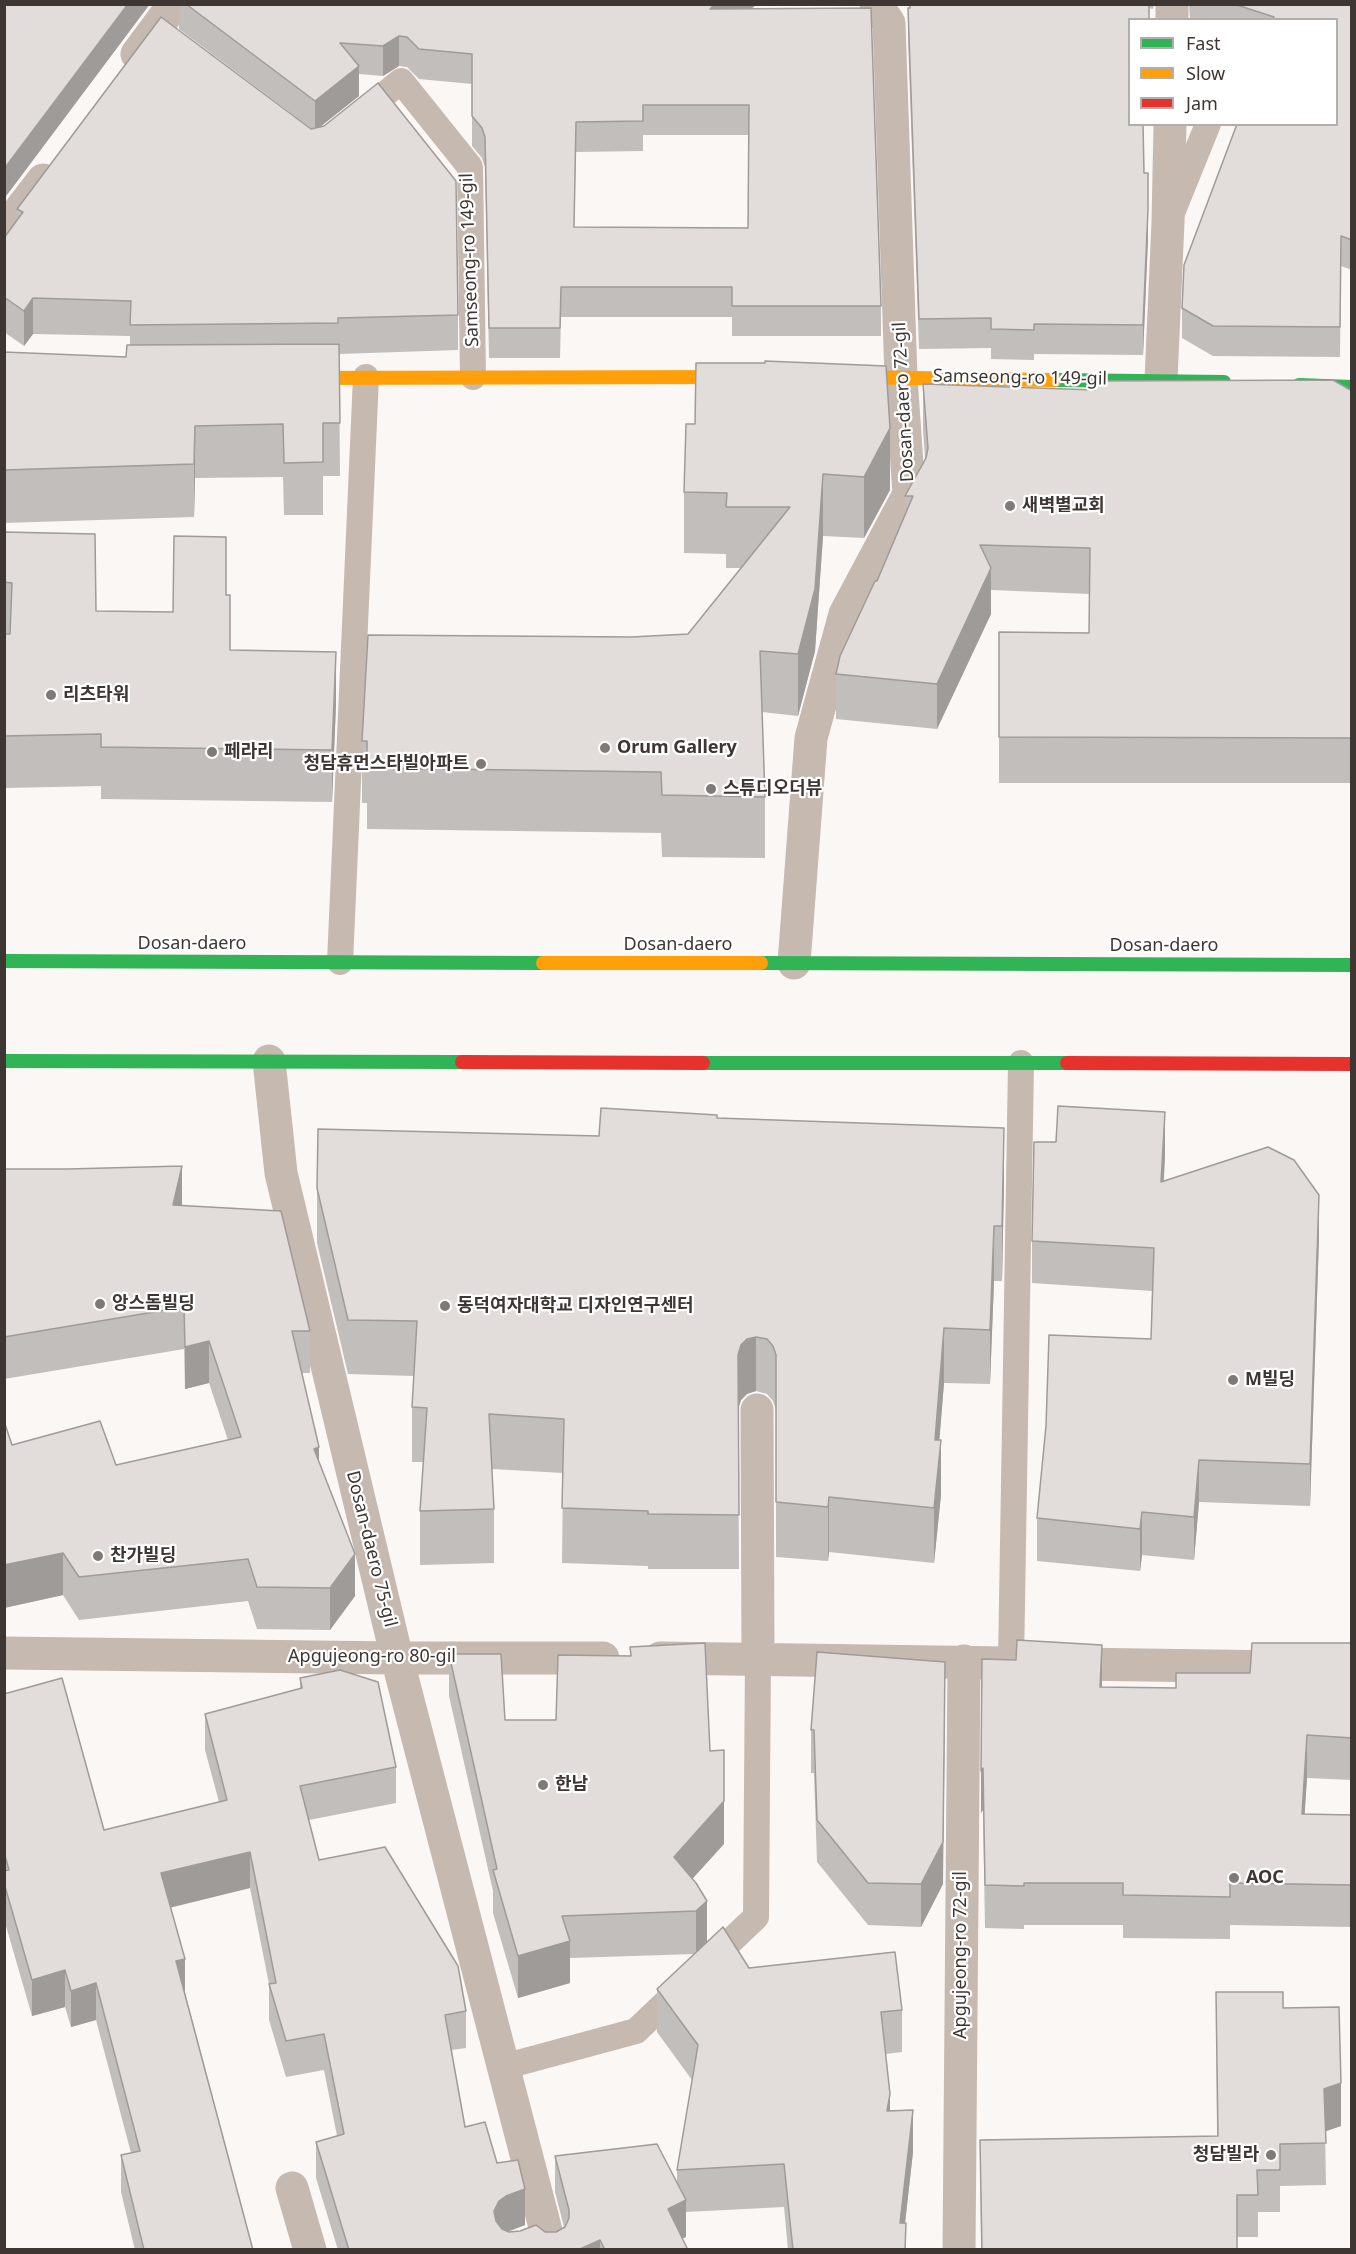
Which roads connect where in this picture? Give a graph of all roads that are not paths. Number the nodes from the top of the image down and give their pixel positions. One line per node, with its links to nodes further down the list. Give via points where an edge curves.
1 (174, 4): 3 (street, via 164,37)
2 (876, 4): 14 (street, Dosan-daero 72-gil, via 889,23)
3 (119, 78)
4 (1170, 126): 8 (street)
5 (1207, 126): 8 (lane)
6 (341, 129): 11 (lane, Samseong-ro 149-gil, via 401,81 470,167)
7 (62, 155): 9 (street)
8 (1168, 222): 16 (street)
9 (4, 231)
10 (366, 377): 11 (main road); 15 (main road); 21 (lane)
11 (473, 377): 12 (main road)
12 (758, 377)
13 (829, 377): 14 (main road, Samseong-ro 149-gil)
14 (901, 377): 16 (main road, Samseong-ro 149-gil); 22 (street, Dosan-daero 72-gil, via 909,494 845,614 811,738)
15 (284, 378)
16 (1161, 380): 17 (main road, Samseong-ro 149-gil)
17 (1233, 383)
18 (1280, 384): 19 (main road)
19 (1352, 387)
20 (4, 961): 21 (main road, Dosan-daero)
21 (340, 962): 22 (main road, Dosan-daero)
22 (794, 963): 23 (main road, Dosan-daero)
23 (1352, 965)
24 (4, 1061): 25 (main road)
25 (269, 1061): 26 (main road); 30 (street, Dosan-daero 75-gil, via 280,1173)
26 (1021, 1063): 27 (main road); 33 (lane)
27 (1352, 1064)
28 (757, 1410): 31 (street)
29 (4, 1653): 30 (street, Apgujeong-ro 80-gil)
30 (398, 1658): 31 (street, Apgujeong-ro 80-gil); 35 (street, Dosan-daero 75-gil)
31 (758, 1658): 32 (street, Apgujeong-ro 80-gil); 35 (lane, via 756,1917 636,2031)
32 (964, 1661): 33 (street, Apgujeong-ro 80-gil); 39 (street, Apgujeong-ro 72-gil)
33 (1011, 1663): 34 (street, Apgujeong-ro 80-gil)
34 (1352, 1668)
35 (503, 2067): 37 (street, Dosan-daero 75-gil)
36 (292, 2188): 38 (street)
37 (540, 2244)
38 (310, 2250)
39 (959, 2250)

